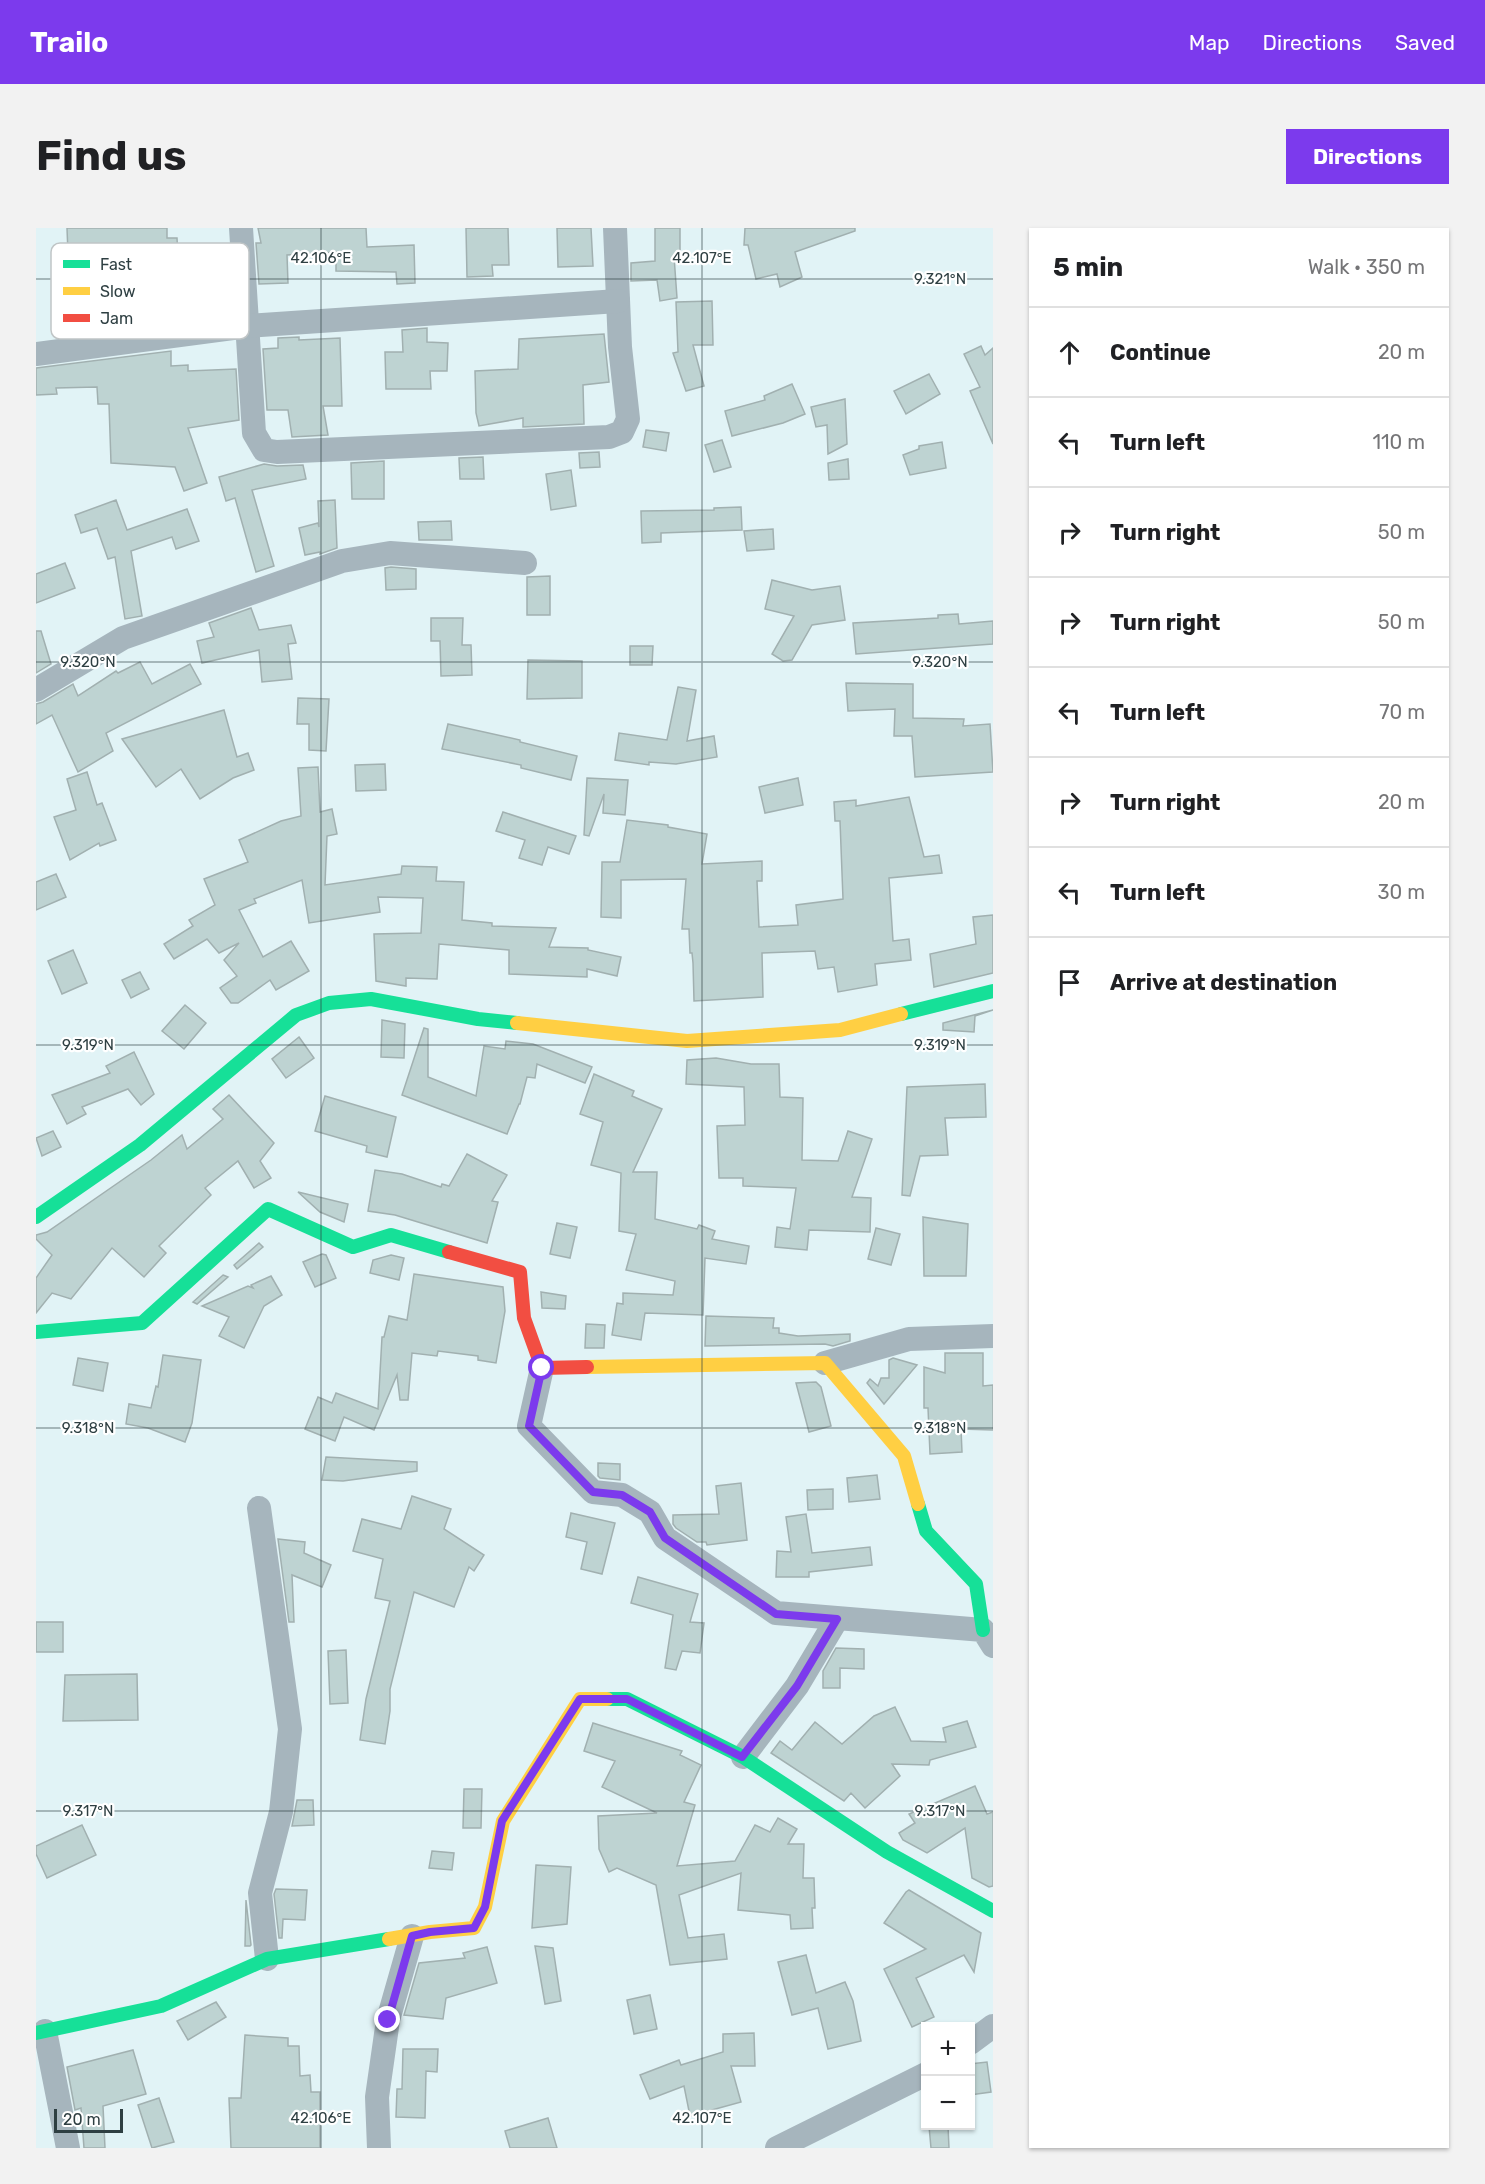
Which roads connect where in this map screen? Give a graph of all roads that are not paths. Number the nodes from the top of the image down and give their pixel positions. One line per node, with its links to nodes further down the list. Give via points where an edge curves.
1 (241, 228): 3 (street)
2 (615, 228): 4 (street)
3 (242, 243)
4 (618, 301): 5 (street); 7 (street, via 628,419 622,432 609,437 264,450 255,434)
5 (249, 326)
6 (150, 339): 8 (street)
7 (249, 339)
8 (36, 354)
9 (525, 563): 10 (street, via 390,553 342,561 123,638)
10 (36, 690)
11 (993, 991): 12 (street, via 840,1030 687,1041 478,1019 371,999 329,1003 296,1015 140,1145)
12 (36, 1217)
13 (36, 1332): 16 (street, via 141,1323 268,1209 353,1247 392,1235 520,1272 524,1318)
14 (993, 1336): 15 (street, via 909,1339)
15 (825, 1363): 16 (street); 19 (street, via 904,1456 926,1531 976,1584)
16 (542, 1368): 18 (street, via 529,1426 593,1492 622,1495 650,1512 665,1538 776,1614)
17 (259, 1508): 23 (street, via 290,1729 281,1812 260,1893)
18 (837, 1619): 19 (street); 20 (street, via 797,1686)
19 (988, 1638)
20 (742, 1757): 21 (street, via 887,1852); 22 (street, via 627,1699 580,1699 502,1821 485,1907 474,1928)
21 (993, 1911)
22 (412, 1936): 23 (street); 29 (street, via 388,2020 377,2097)
23 (267, 1959): 25 (street, via 160,2006)
24 (993, 2026): 26 (street)
25 (41, 2032): 28 (street)
26 (975, 2039)
27 (922, 2076): 30 (street)
28 (68, 2148)
29 (379, 2148)
30 (777, 2148)

